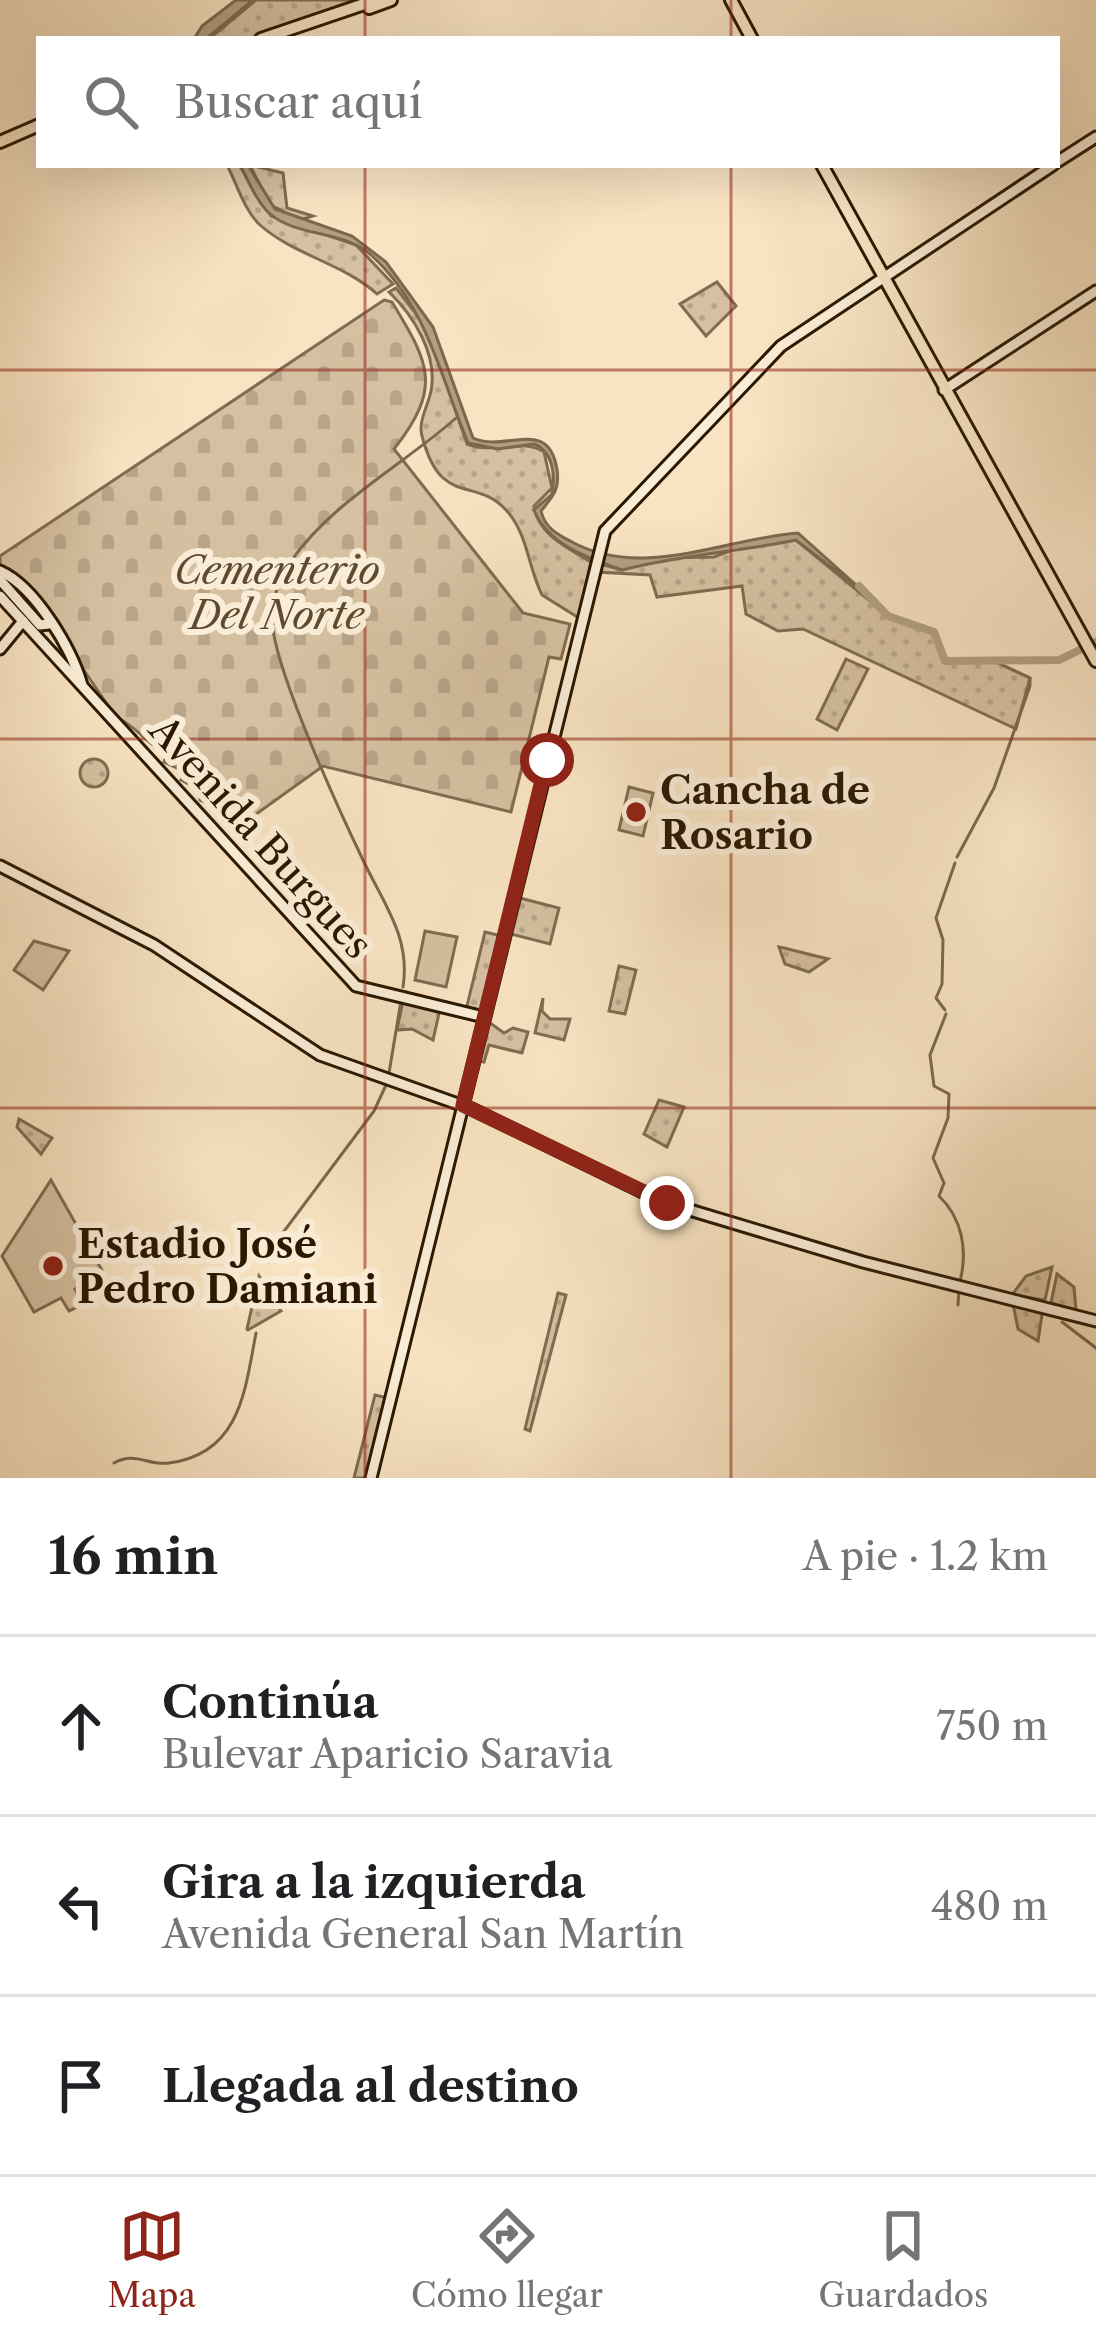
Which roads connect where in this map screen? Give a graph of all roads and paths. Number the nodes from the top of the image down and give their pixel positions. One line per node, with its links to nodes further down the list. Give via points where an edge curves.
1 (376, 0): 4 (main road)
2 (391, 0): 5 (main road)
3 (730, 0): 6 (main road)
4 (270, 36)
5 (289, 36)
6 (750, 36)
7 (36, 129): 9 (main road)
8 (1096, 137): 10 (street)
9 (0, 146)
10 (1060, 161)
11 (825, 168): 13 (main road)
12 (1049, 168): 13 (street)
13 (884, 276): 15 (main road); 23 (street, via 777,350 618,515 600,547)
14 (1096, 291): 15 (street)
15 (944, 390): 20 (main road)
16 (0, 575): 21 (street, Avenida Burgues, via 40,625 49,625)
17 (0, 596): 18 (street, Avenida Burgues)
18 (23, 621): 19 (street); 21 (street, Avenida Burgues)
19 (0, 649)
20 (1095, 660)
21 (75, 672): 23 (street, Avenida Burgues, via 356,986)
22 (0, 866): 24 (street, via 145,940 320,1055)
23 (484, 1017): 24 (street)
24 (463, 1105): 25 (street, via 663,1202); 26 (street)
25 (1096, 1321)
26 (371, 1478)

